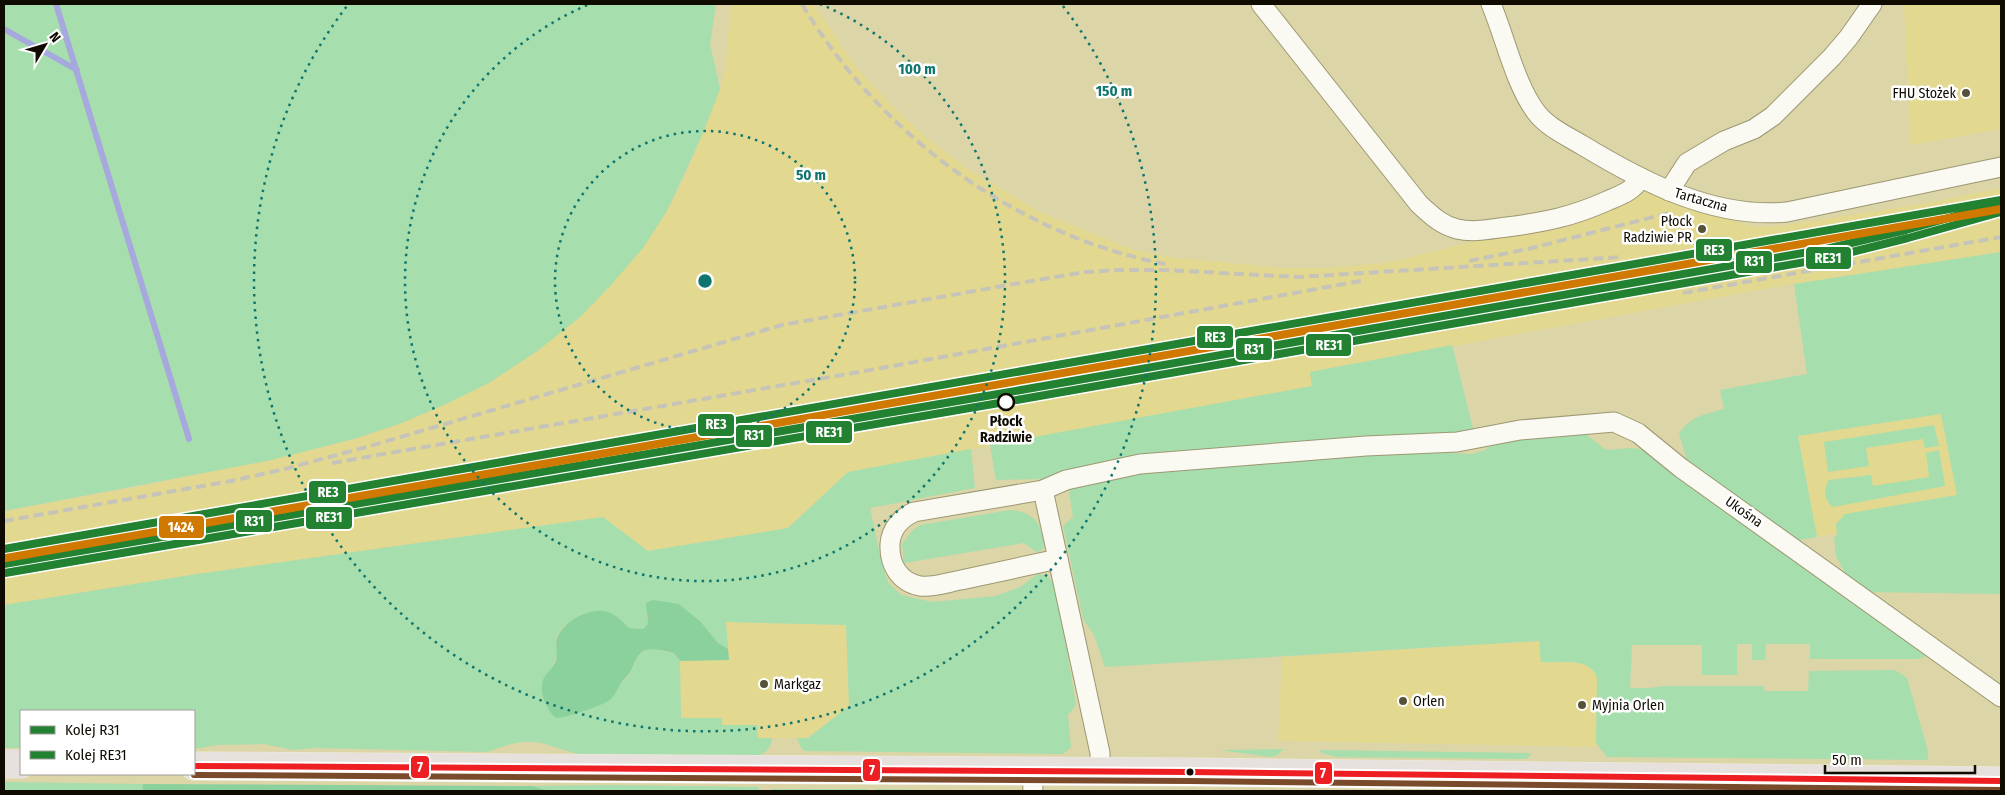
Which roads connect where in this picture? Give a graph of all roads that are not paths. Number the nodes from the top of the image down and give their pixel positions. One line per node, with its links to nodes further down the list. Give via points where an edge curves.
1 (1261, 4): 5 (street, via 1420,204 1439,222 1473,231 1555,220 1623,195)
2 (1491, 4): 5 (street, Tartaczna, via 1522,88 1536,112 1566,135)
3 (1872, 4): 6 (street, via 1832,57 1773,116 1687,163)
4 (2001, 168): 6 (street, Tartaczna, via 1764,214 1739,211)
5 (1641, 178): 6 (street, Tartaczna)
6 (1668, 191)
7 (1043, 490): 8 (street); 8 (street, Ukośna, via 914,512 904,517 890,538 892,558 899,575 920,586); 9 (street, Ukośna, via 1066,480 1140,464 1458,442 1520,430 1614,422 1638,433 1681,468)
8 (1058, 559): 13 (street, via 1100,753)
9 (2001, 697)
10 (4, 764): 11 (main road)
11 (20, 764)
12 (195, 766): 15 (main road)
13 (1100, 772): 14 (main road); 15 (main road)
14 (2001, 781)
15 (1033, 782)

